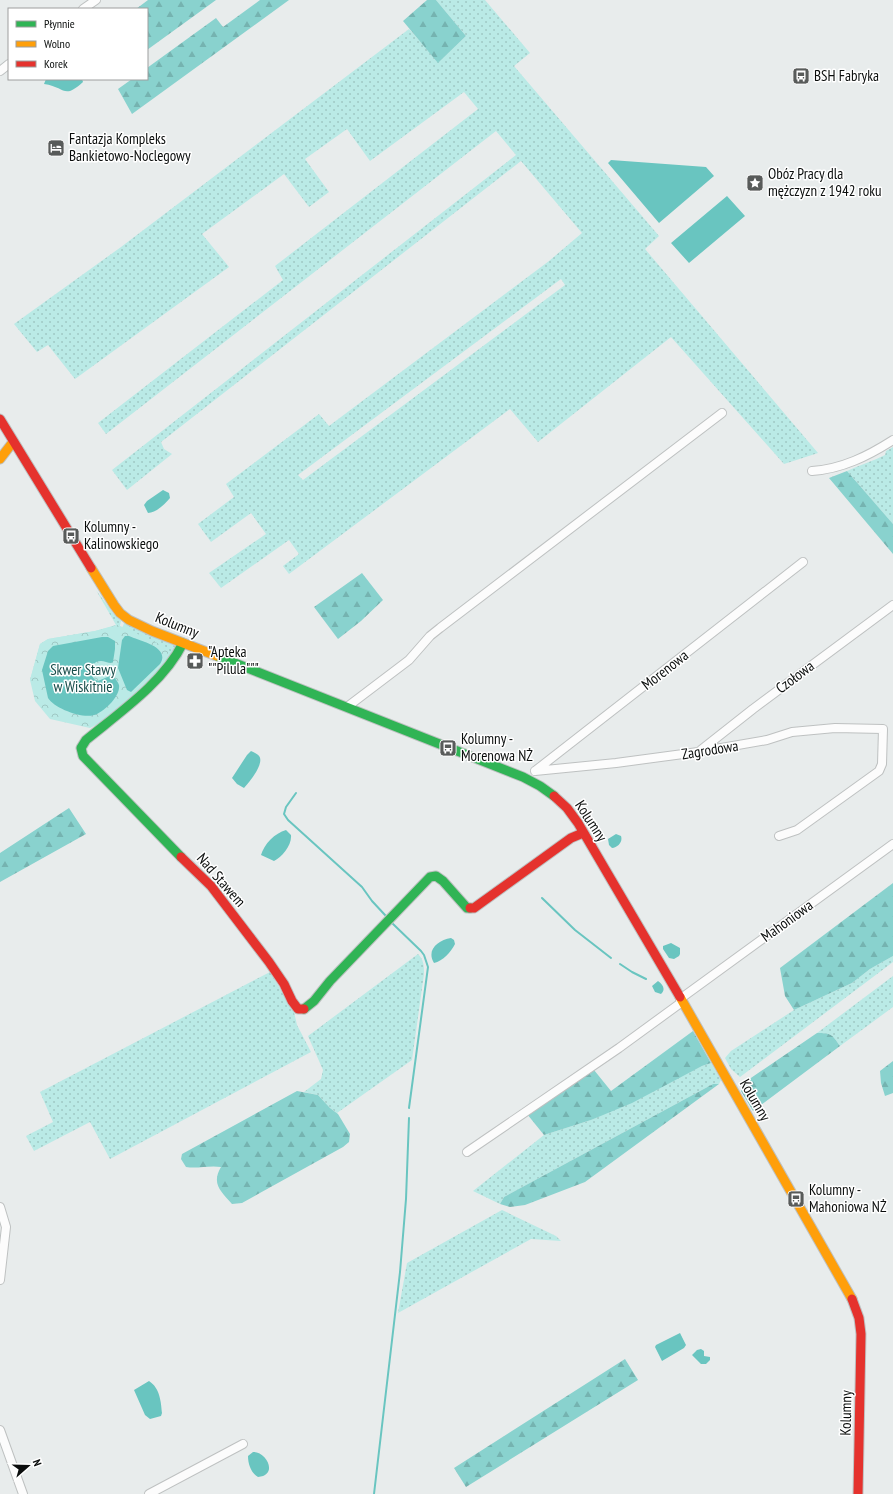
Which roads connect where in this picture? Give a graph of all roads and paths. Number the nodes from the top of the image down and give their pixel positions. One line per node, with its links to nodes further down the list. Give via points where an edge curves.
1 (96, 0): 2 (street)
2 (84, 8)
3 (8, 65): 4 (street)
4 (0, 71)
5 (722, 413): 14 (street, via 440,628 409,660)
6 (0, 419): 8 (street, Kolumny)
7 (893, 440): 10 (street, via 844,465)
8 (13, 442): 9 (street); 13 (street, Kolumny, via 114,605 130,619)
9 (0, 460)
10 (812, 471)
11 (803, 562): 16 (street, Morenowa)
12 (893, 605): 15 (street, Czołowa)
13 (183, 643): 14 (street, Kolumny); 18 (street, Nad Stawem, via 168,667 139,697 86,740 81,748 82,753 87,762 211,886 284,984 298,1009 306,1008 432,876 443,881 467,908 474,908 571,838)
14 (347, 707): 17 (street, Kolumny)
15 (698, 752): 16 (street, Zagrodowa, via 616,764); 19 (street, Zagrodowa, via 767,740 792,732 834,728 883,729 882,764 879,771 797,830)
16 (536, 771): 17 (street, Morenowa)
17 (529, 780): 18 (street, Kolumny, via 564,804)
18 (583, 833): 21 (street, Kolumny)
19 (779, 836)
20 (893, 844): 21 (street, Mahoniowa)
21 (681, 1000): 22 (street, Mahoniowa, via 619,1048); 29 (street, Kolumny, via 858,1310 862,1340)
22 (467, 1152)
23 (0, 1207): 24 (street, via 6,1228)
24 (0, 1280)
25 (0, 1430): 27 (street)
26 (243, 1444): 28 (street)
27 (23, 1494)
28 (149, 1494)
29 (858, 1494)

